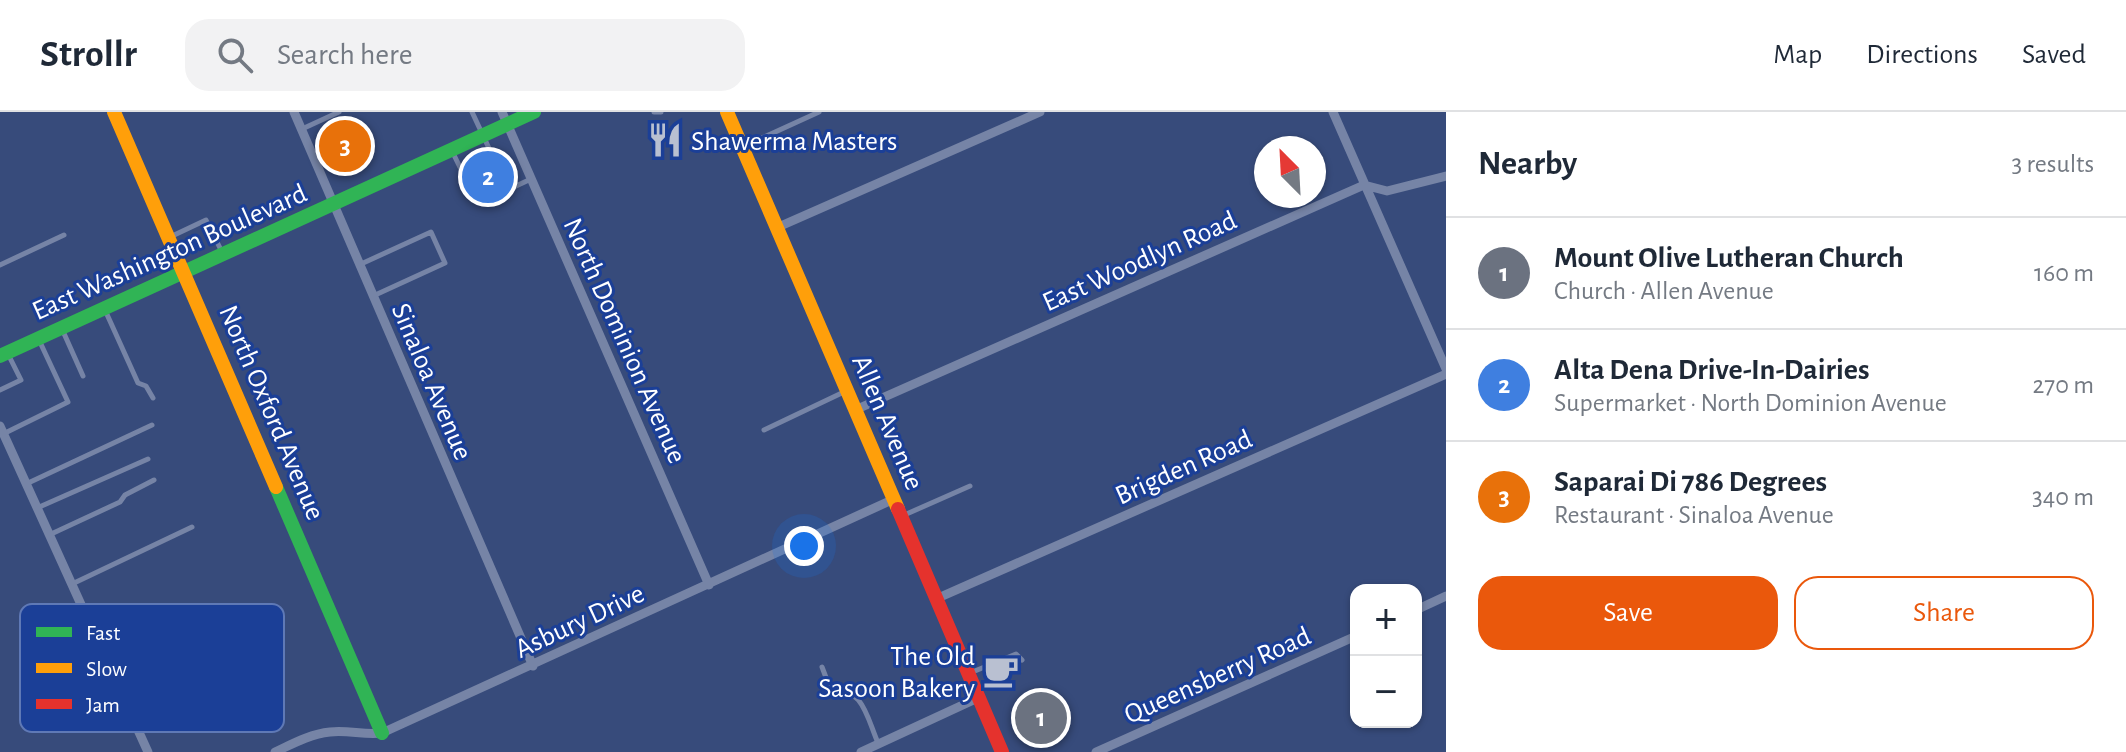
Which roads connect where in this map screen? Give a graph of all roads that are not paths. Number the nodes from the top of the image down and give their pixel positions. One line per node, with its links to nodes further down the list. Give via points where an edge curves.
1 (114, 112): 26 (street, North Oxford Avenue)
2 (294, 112): 13 (street, Sinaloa Avenue)
3 (339, 112): 13 (lane)
4 (472, 112): 14 (lane)
5 (534, 112): 12 (street, East Washington Boulevard)
6 (654, 112): 7 (lane)
7 (661, 112)
8 (727, 112): 15 (street, Allen Avenue)
9 (819, 112): 15 (lane)
10 (1040, 112): 24 (street)
11 (1333, 112): 21 (street)
12 (504, 118): 14 (street, East Washington Boulevard); 20 (street, North Dominion Avenue)
13 (301, 129): 23 (street, Sinaloa Avenue)
14 (482, 136): 16 (street, East Washington Boulevard); 17 (lane)
15 (741, 147): 24 (street, Allen Avenue)
16 (452, 150): 18 (lane); 23 (street, East Washington Boulevard)
17 (494, 159): 18 (lane); 22 (lane)
18 (463, 174): 22 (lane, via 475,198 484,201)
19 (1446, 176): 21 (street, East Woodlyn Road, via 1387,191)
20 (531, 179): 22 (lane); 55 (street, North Dominion Avenue)
21 (1364, 185): 36 (street); 41 (street, East Woodlyn Road)
22 (513, 188)
23 (332, 205): 27 (street, East Washington Boulevard); 29 (street, Sinaloa Avenue)
24 (776, 228): 39 (street, Allen Avenue)
25 (64, 235): 28 (lane)
26 (169, 237): 27 (lane, via 206,220); 30 (street, North Oxford Avenue)
27 (223, 255): 30 (street, East Washington Boulevard)
28 (0, 265)
29 (358, 266): 31 (street, Sinaloa Avenue); 31 (lane, via 431,232 445,263)
30 (185, 272): 32 (street, East Washington Boulevard); 67 (street, North Oxford Avenue)
31 (372, 296): 62 (street, Sinaloa Avenue)
32 (105, 309): 33 (street, East Washington Boulevard); 40 (lane, via 138,383)
33 (61, 328): 34 (street, East Washington Boulevard); 37 (lane)
34 (39, 339): 35 (street, East Washington Boulevard); 43 (lane, via 68,402)
35 (4, 355): 38 (lane, via 21,380)
36 (1446, 371): 57 (street, Brigden Road)
37 (83, 376)
38 (0, 390)
39 (847, 390): 41 (street, Allen Avenue); 44 (lane)
40 (153, 398)
41 (855, 410): 49 (street, Allen Avenue)
42 (152, 425): 47 (lane)
43 (1, 429): 47 (street)
44 (764, 430)
45 (148, 459): 50 (lane)
46 (154, 480): 53 (lane)
47 (25, 484): 50 (street)
48 (970, 486): 51 (lane)
49 (894, 499): 51 (street, Allen Avenue); 55 (street, Asbury Drive)
50 (36, 509): 53 (street)
51 (901, 516): 57 (street, Allen Avenue)
52 (192, 527): 54 (lane)
53 (48, 535): 54 (street)
54 (71, 585): 58 (street)
55 (709, 585): 62 (street, Asbury Drive)
56 (1446, 596): 59 (street)
57 (938, 598): 64 (street, Allen Avenue)
58 (80, 604)
59 (1422, 607)
60 (1350, 639): 69 (street, Queensberry Road)
61 (1022, 660): 64 (lane, via 1016,654)
62 (533, 666): 67 (street, Asbury Drive)
63 (822, 667): 68 (lane, via 830,688 856,695)
64 (970, 673): 65 (street, Allen Avenue)
65 (980, 697): 68 (street); 73 (street, Allen Avenue)
66 (139, 732): 70 (street)
67 (382, 733): 71 (street, Asbury Drive, via 332,732)
68 (878, 744): 72 (street)
69 (1100, 751)
70 (148, 752)
71 (275, 752)
72 (861, 752)
73 (1002, 752)

